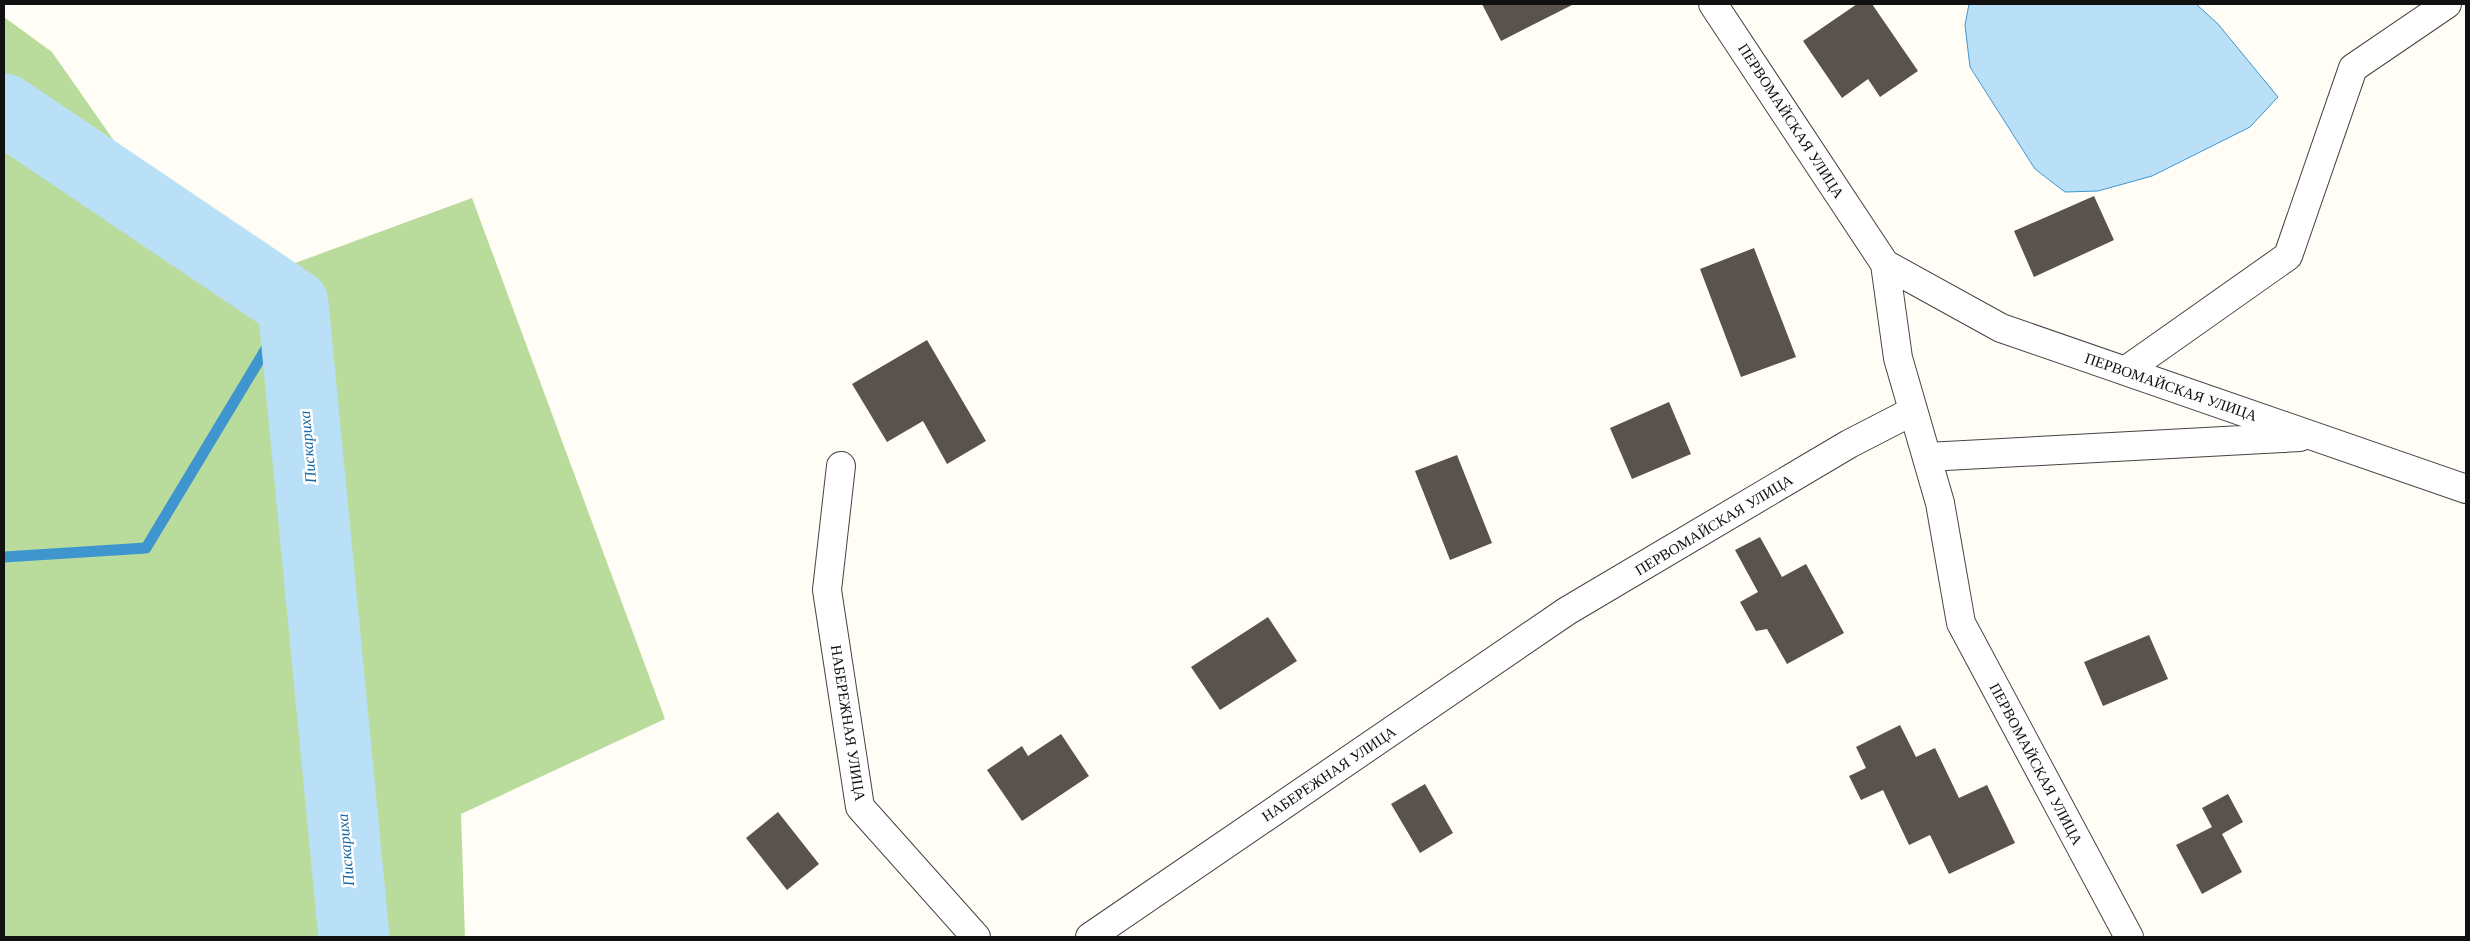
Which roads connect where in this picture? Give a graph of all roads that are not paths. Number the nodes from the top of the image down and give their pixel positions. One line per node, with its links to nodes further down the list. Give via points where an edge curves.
1 (1713, 4): 3 (street, ПЕРВОМАЙСКАЯ УЛИЦА)
2 (2446, 4): 4 (street, via 2353,68 2288,256)
3 (1885, 264): 4 (street, ПЕРВОМАЙСКАЯ УЛИЦА, via 2001,328); 5 (street, ПЕРВОМАЙСКАЯ УЛИЦА, via 1898,358)
4 (2125, 371): 6 (street, ПЕРВОМАЙСКАЯ УЛИЦА)
5 (1913, 411): 7 (street, ПЕРВОМАЙСКАЯ УЛИЦА); 10 (street, ПЕРВОМАЙСКАЯ УЛИЦА, via 1849,444)
6 (2314, 436): 7 (street); 9 (street, ПЕРВОМАЙСКАЯ УЛИЦА)
7 (1927, 457): 13 (street, ПЕРВОМАЙСКАЯ УЛИЦА, via 1940,503 1961,623)
8 (841, 466): 11 (street, НАБЕРЕЖНАЯ УЛИЦА, via 827,590 860,807)
9 (2466, 489)
10 (1567, 611): 12 (street, НАБЕРЕЖНАЯ УЛИЦА)
11 (976, 937)
12 (1090, 937)
13 (2130, 937)

